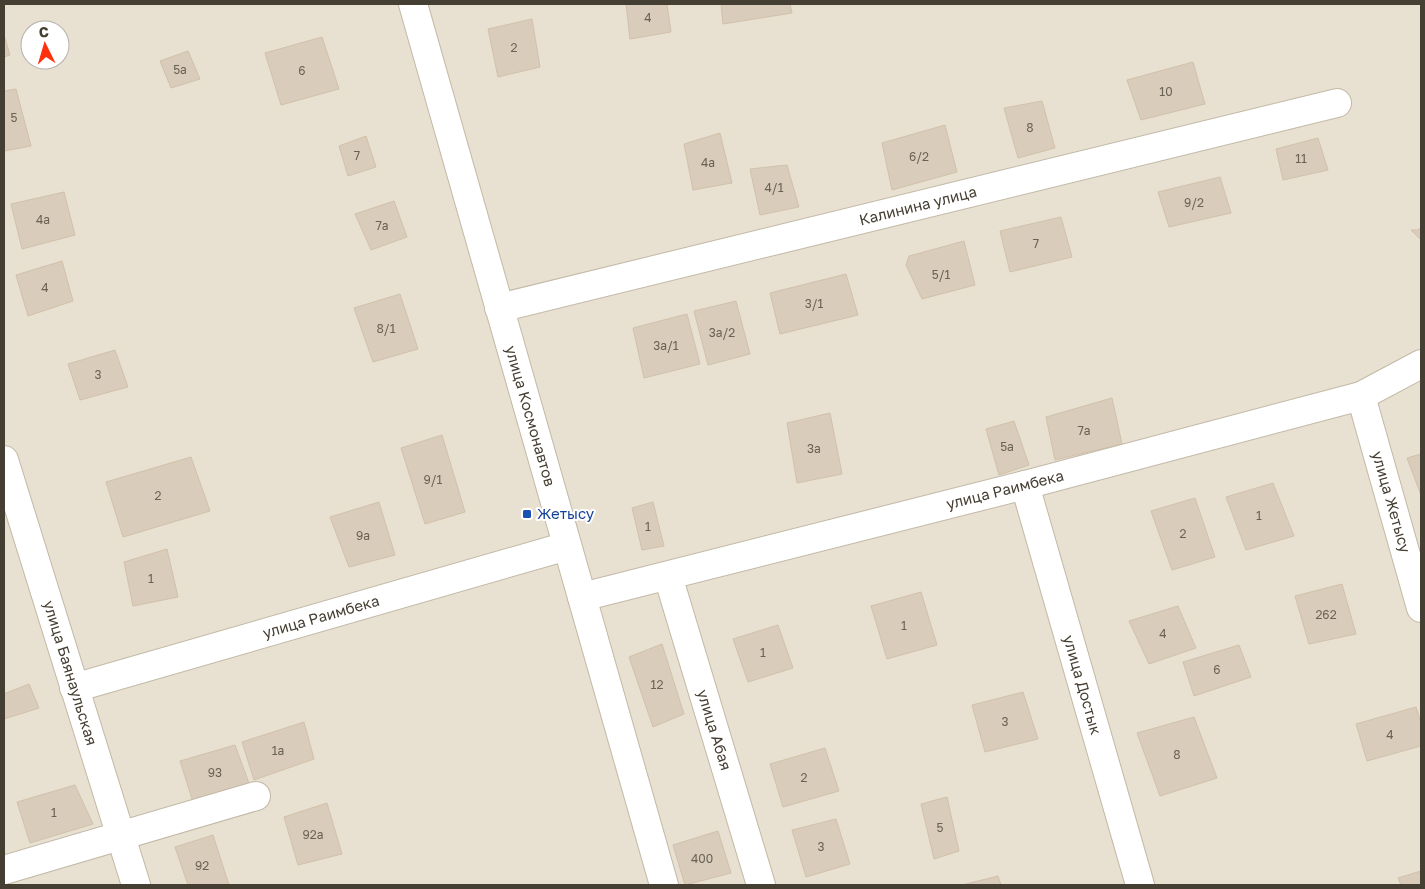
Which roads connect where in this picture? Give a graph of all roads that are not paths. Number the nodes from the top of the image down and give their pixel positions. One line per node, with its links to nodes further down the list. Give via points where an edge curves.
1 (413, 4): 3 (street, улица Космонавтов)
2 (1337, 103): 3 (street, Калинина улица)
3 (499, 308): 8 (street, улица Космонавтов)
4 (1421, 364): 5 (street, улица Раимбека)
5 (1361, 396): 7 (street, улица Раимбека); 11 (street, улица Жетысу)
6 (4, 460): 12 (street, улица Баянаульская)
7 (1025, 485): 9 (street, улица Раимбека); 19 (street, улица Достык)
8 (567, 546): 10 (street, улица Космонавтов); 12 (street, улица Раимбека)
9 (668, 576): 10 (street, улица Раимбека); 18 (street, улица Абая)
10 (582, 597): 17 (street, улица Космонавтов)
11 (1421, 608)
12 (74, 688): 14 (street, улица Баянаульская)
13 (256, 796): 14 (street)
14 (120, 835): 15 (street); 16 (street, улица Баянаульская)
15 (4, 870)
16 (136, 885)
17 (664, 885)
18 (761, 885)
19 (1140, 885)

